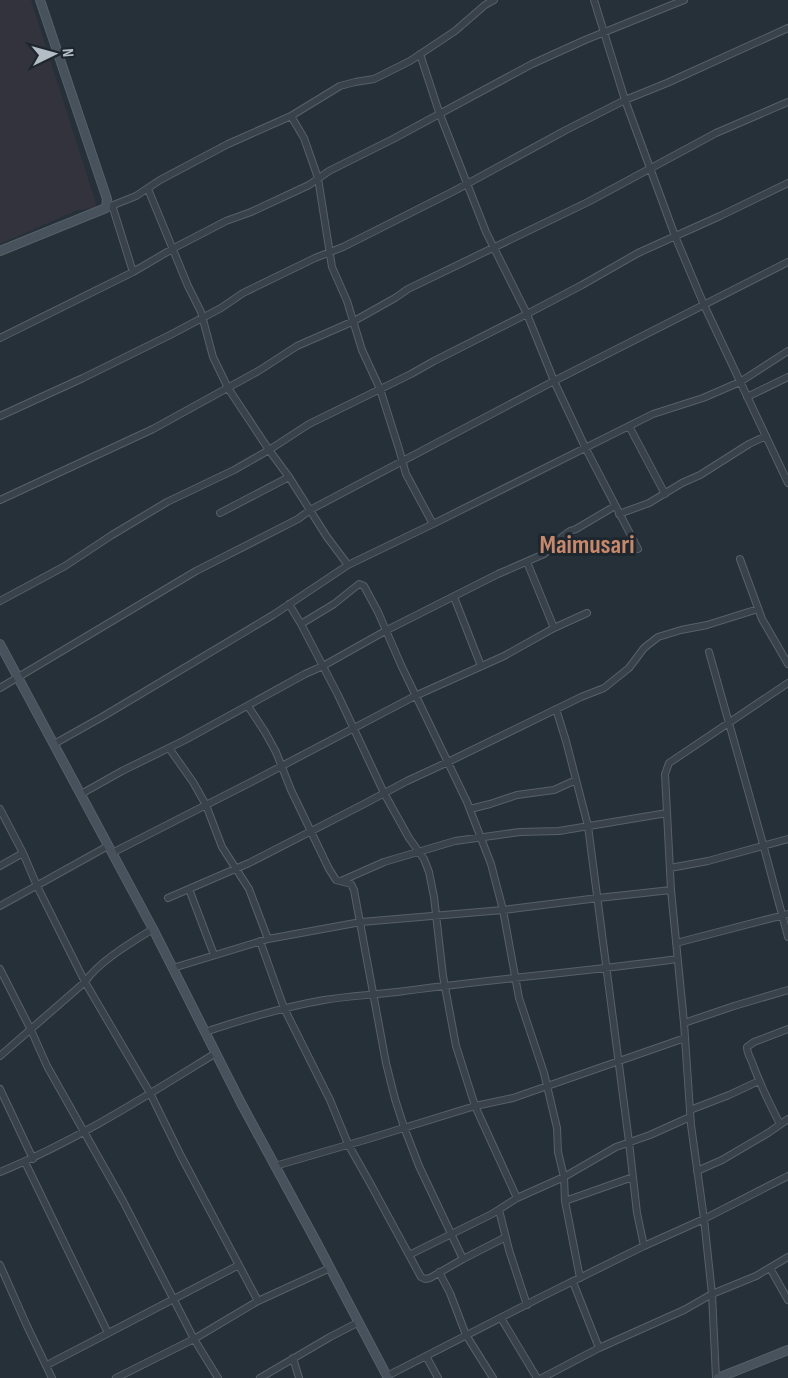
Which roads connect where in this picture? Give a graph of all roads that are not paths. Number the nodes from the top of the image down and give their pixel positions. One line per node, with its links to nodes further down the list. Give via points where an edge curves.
1 (40, 0): 17 (main road)
2 (494, 0): 7 (street)
3 (594, 0): 6 (street)
4 (684, 0): 6 (street)
5 (788, 28): 8 (street)
6 (604, 32): 8 (street); 10 (street)
7 (420, 54): 10 (street); 11 (street, via 374,79 340,86)
8 (625, 100): 12 (street); 15 (street)
9 (788, 102): 12 (street)
10 (439, 112): 13 (street); 15 (street)
11 (291, 116): 13 (street, via 304,138); 16 (street, via 220,148)
12 (651, 167): 18 (street); 20 (street)
13 (318, 178): 19 (street); 22 (street)
14 (788, 183): 18 (street)
15 (468, 184): 20 (street); 22 (street)
16 (148, 189): 17 (street); 19 (street)
17 (109, 206): 21 (main road); 24 (street)
18 (675, 236): 25 (street); 26 (street)
19 (174, 248): 24 (street); 27 (street)
20 (493, 248): 26 (street); 28 (street, via 408,289)
21 (0, 251)
22 (330, 251): 27 (street, via 243,293); 28 (street, via 332,267)
23 (788, 262): 25 (street)
24 (134, 272): 29 (street)
25 (704, 305): 32 (street); 33 (street)
26 (527, 314): 32 (street); 35 (street)
27 (203, 318): 34 (street, via 213,357); 37 (street)
28 (354, 321): 34 (street, via 297,346); 35 (street)
29 (0, 338)
30 (788, 351): 33 (street)
31 (788, 377): 36 (street)
32 (554, 381): 40 (street); 42 (street)
33 (740, 382): 36 (street); 38 (street)
34 (228, 388): 41 (street); 46 (street, via 153,429)
35 (380, 389): 41 (street, via 309,424); 42 (street)
36 (747, 397): 39 (street)
37 (0, 416)
38 (629, 426): 40 (street); 45 (street)
39 (766, 436): 44 (street); 45 (street)
40 (585, 447): 47 (street); 51 (street)
41 (269, 450): 43 (street); 57 (street, via 167,502)
42 (402, 461): 48 (street); 51 (street)
43 (289, 477): 48 (street); 49 (street)
44 (788, 483)
45 (665, 494): 50 (street)
46 (0, 500)
47 (615, 506): 50 (street); 54 (street, via 570,531 544,554)
48 (310, 510): 55 (street); 69 (street, via 196,571)
49 (220, 513)
50 (619, 514): 52 (street)
51 (433, 524): 55 (street)
52 (638, 549)
53 (740, 560): 59 (street)
54 (527, 562): 56 (street); 62 (street)
55 (348, 565): 58 (street)
56 (454, 597): 63 (street); 68 (street)
57 (0, 601)
58 (289, 604): 61 (street); 77 (street)
59 (758, 609): 66 (street); 74 (street, via 658,637 629,668 604,687)
60 (587, 614): 62 (street)
61 (301, 624): 63 (street, via 359,584 369,593); 67 (street)
62 (554, 628): 68 (street)
63 (387, 630): 67 (street); 72 (street)
64 (0, 644): 69 (main road)
65 (709, 652): 75 (street)
66 (788, 664)
67 (323, 666): 73 (street); 76 (street)
68 (481, 666): 72 (street)
69 (19, 678): 71 (street); 77 (main road)
70 (788, 683): 75 (street)
71 (0, 688)
72 (416, 696): 76 (street); 79 (street)
73 (248, 706): 78 (street); 80 (street)
74 (556, 709): 79 (street); 81 (street)
75 (729, 722): 87 (street, via 669,763 665,774); 92 (street)
76 (354, 729): 80 (street); 82 (street)
77 (54, 744): 83 (main road)
78 (169, 748): 83 (street); 84 (street)
79 (448, 762): 82 (street); 85 (street)
80 (282, 766): 84 (street); 89 (street)
81 (576, 780): 85 (street, via 554,790); 88 (street)
82 (384, 793): 89 (street); 94 (street)
83 (81, 794): 93 (main road)
84 (206, 805): 93 (street); 98 (street)
85 (470, 808): 90 (street)
86 (0, 809): 95 (street)
87 (667, 813): 88 (street); 97 (street)
88 (588, 826): 90 (street); 104 (street)
89 (311, 831): 98 (street); 99 (street, via 333,876)
90 (482, 837): 94 (street); 106 (street)
91 (788, 839): 92 (street)
92 (764, 844): 97 (street, via 708,861); 107 (street)
93 (110, 849): 100 (street); 110 (main road)
94 (419, 851): 99 (street); 108 (street, via 429,872)
95 (23, 853): 96 (street); 100 (street)
96 (0, 866)
97 (670, 867): 102 (street)
98 (235, 869): 101 (street); 112 (street, via 249,889)
99 (340, 881): 109 (street, via 351,884)
100 (37, 886): 105 (street); 121 (street)
101 (189, 889): 103 (street); 115 (street)
102 (672, 890): 104 (street); 114 (street)
103 (168, 898)
104 (598, 898): 106 (street); 118 (street)
105 (0, 906)
106 (503, 910): 108 (street); 120 (street)
107 (785, 915): 111 (street); 114 (street)
108 (435, 916): 109 (street); 122 (street)
109 (361, 922): 112 (street); 124 (street)
110 (153, 929): 117 (main road); 121 (street, via 92,972)
111 (788, 937)
112 (268, 939): 113 (street)
113 (260, 941): 115 (street); 125 (street)
114 (676, 943): 116 (street)
115 (214, 955): 117 (street)
116 (677, 959): 118 (street); 126 (street)
117 (173, 968): 129 (main road)
118 (606, 968): 120 (street); 133 (street)
119 (0, 969): 128 (street)
120 (516, 978): 122 (street); 135 (street)
121 (85, 982): 128 (street); 137 (street)
122 (445, 985): 124 (street); 138 (street, via 456,1046)
123 (788, 990): 126 (street)
124 (374, 995): 125 (street); 142 (street, via 386,1063)
125 (284, 1008): 129 (street); 145 (street)
126 (684, 1023): 130 (street)
127 (788, 1029): 134 (street, via 747,1047)
128 (31, 1030): 132 (street); 143 (street)
129 (205, 1032): 131 (main road)
130 (685, 1038): 133 (street); 139 (street)
131 (216, 1053): 137 (street); 148 (main road)
132 (0, 1056)
133 (618, 1062): 135 (street); 144 (street)
134 (759, 1081): 139 (street); 141 (street)
135 (547, 1087): 138 (street); 152 (street)
136 (0, 1089): 146 (street)
137 (150, 1094): 143 (street); 165 (street)
138 (475, 1106): 142 (street); 154 (street)
139 (690, 1113): 144 (street); 149 (street)
140 (788, 1119): 141 (street)
141 (780, 1124): 149 (street)
142 (404, 1127): 145 (street); 158 (street)
143 (84, 1131): 146 (street); 172 (street)
144 (629, 1142): 152 (street); 153 (street)
145 (348, 1144): 148 (street); 161 (street)
146 (33, 1159): 147 (street)
147 (25, 1162): 150 (street); 178 (street)
148 (275, 1166): 166 (main road)
149 (697, 1171): 157 (street)
150 (0, 1172)
151 (788, 1176): 157 (street)
152 (564, 1177): 154 (street); 155 (street)
153 (633, 1177): 155 (street); 160 (street)
154 (517, 1198): 156 (street)
155 (565, 1201): 169 (street)
156 (499, 1210): 158 (street); 159 (street)
157 (704, 1219): 160 (street); 171 (street)
158 (452, 1234): 161 (street); 163 (street)
159 (506, 1237): 163 (street); 175 (street)
160 (644, 1246): 169 (street)
161 (409, 1255): 168 (street, via 421,1277 430,1278)
162 (788, 1257): 167 (street)
163 (463, 1259): 168 (street)
164 (0, 1265): 185 (street)
165 (238, 1265): 172 (street); 174 (street)
166 (330, 1268): 174 (street); 177 (main road)
167 (770, 1268): 171 (street); 173 (street)
168 (440, 1272): 179 (street)
169 (580, 1278): 170 (street)
170 (573, 1282): 175 (street); 181 (street)
171 (712, 1294): 181 (street); 196 (street)
172 (174, 1299): 178 (street); 180 (street)
173 (788, 1300)
174 (258, 1301): 180 (street)
175 (527, 1305): 176 (street)
176 (501, 1318): 179 (street); 194 (street)
177 (359, 1322): 184 (street); 186 (main road)
178 (108, 1333): 185 (street)
179 (466, 1335): 183 (street); 193 (street)
180 (194, 1339): 188 (street); 189 (street)
181 (599, 1348): 195 (street)
182 (788, 1350): 196 (main road)
183 (426, 1356): 186 (street); 192 (street)
184 (293, 1358): 190 (street); 191 (street)
185 (47, 1365): 187 (street)
186 (388, 1377)
187 (52, 1378)
188 (116, 1378)
189 (218, 1378)
190 (260, 1378)
191 (299, 1378)
192 (438, 1378)
193 (493, 1378)
194 (537, 1378)
195 (542, 1378)
196 (717, 1378)

